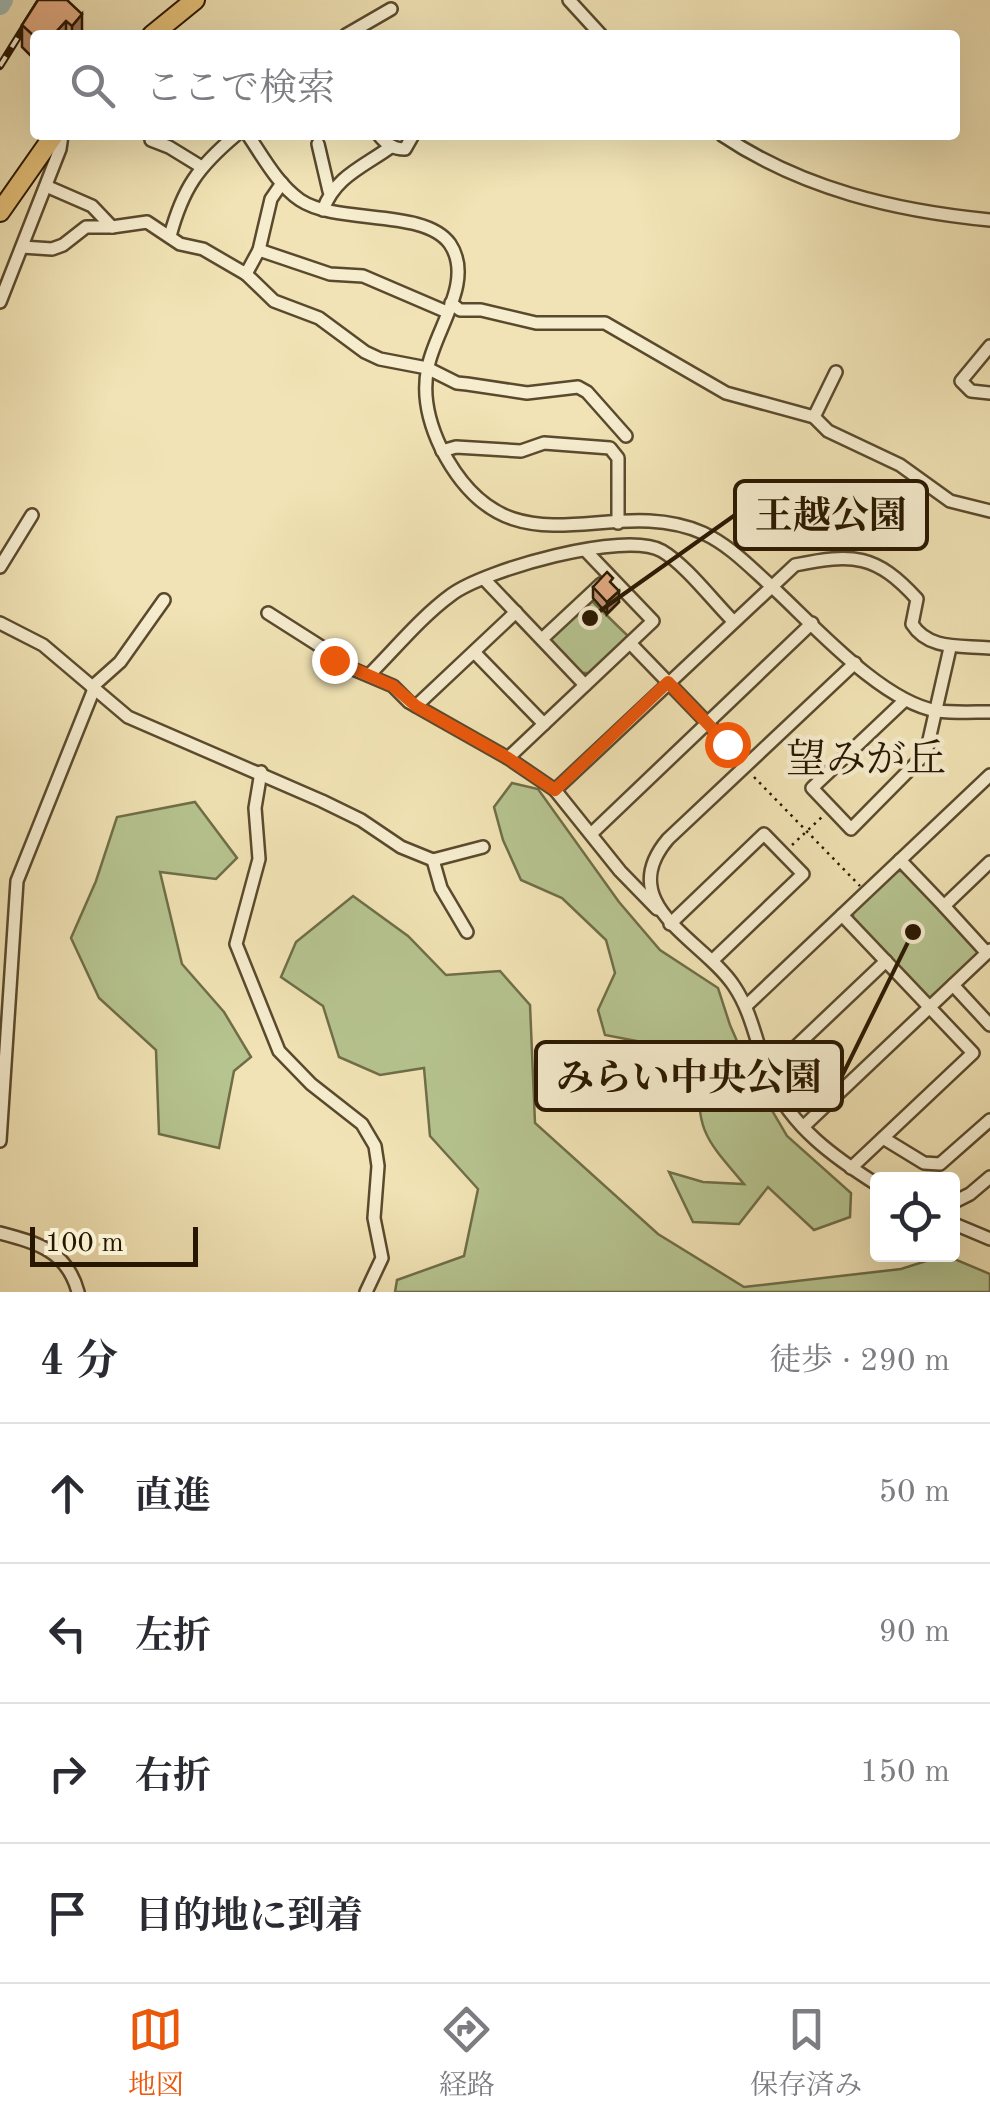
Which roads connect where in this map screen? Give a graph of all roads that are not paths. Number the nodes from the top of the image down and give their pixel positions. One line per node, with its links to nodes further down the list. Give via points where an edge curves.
1 (194, 0): 4 (highway)
2 (569, 0): 6 (street)
3 (391, 8): 5 (street)
4 (165, 30)
5 (354, 30)
6 (596, 30)
7 (50, 140): 22 (highway)
8 (60, 140): 19 (street)
9 (151, 140): 17 (street)
10 (230, 140): 17 (street)
11 (252, 140): 18 (street)
12 (385, 140): 16 (street)
13 (410, 140): 16 (street, via 405,148)
14 (732, 140): 23 (street, via 869,202)
15 (318, 144): 20 (street)
16 (392, 146): 20 (street)
17 (200, 166): 25 (street)
18 (282, 183): 21 (street); 27 (street)
19 (46, 186): 24 (street, via 92,206); 26 (street)
20 (330, 191): 21 (street)
21 (322, 210): 30 (street, via 438,233 450,245 458,274)
22 (0, 212)
23 (990, 220)
24 (112, 227): 25 (street, via 146,222); 26 (street, via 86,227 52,249)
25 (170, 236): 28 (street)
26 (22, 247): 29 (street)
27 (259, 250): 28 (street); 30 (street, via 330,274 363,276)
28 (246, 274): 32 (street, via 274,301 332,325 364,352)
29 (0, 302)
30 (449, 308): 32 (street); 35 (street, via 536,322 605,323 726,393)
31 (990, 346): 34 (street, via 961,381 972,391)
32 (427, 368): 36 (street, via 457,383 527,393 578,387); 37 (street, via 427,409)
33 (836, 372): 35 (street)
34 (990, 393)
35 (814, 416): 38 (street, via 950,501)
36 (626, 436)
37 (442, 451): 40 (street, via 475,495 513,519 547,526); 40 (street, via 520,451 544,443 610,448 618,458)
38 (990, 510)
39 (32, 515): 42 (street)
40 (618, 523): 45 (street, via 694,529 722,543)
41 (586, 551): 43 (street); 44 (street, via 525,562); 49 (street, via 658,549)
42 (0, 567)
43 (610, 576): 52 (street); 53 (street, via 653,621)
44 (485, 580): 47 (street); 58 (street, via 452,593)
45 (770, 585): 49 (street); 51 (street); 54 (street, via 795,566 833,557 878,563 917,599 912,624 919,635)
46 (164, 600): 61 (street)
47 (516, 612): 52 (street); 56 (street)
48 (268, 613): 58 (street, via 334,660)
49 (732, 621): 59 (street)
50 (0, 623): 61 (street, via 42,644)
51 (812, 623): 57 (street); 66 (street)
52 (542, 639): 60 (street)
53 (630, 643): 59 (street); 60 (street)
54 (950, 648): 55 (street); 64 (street)
55 (990, 648)
56 (474, 652): 63 (street); 67 (street)
57 (855, 662): 62 (street); 69 (street)
58 (368, 675): 63 (street)
59 (668, 682): 66 (street); 72 (street)
60 (586, 685): 67 (street)
61 (93, 688): 70 (street, via 128,717); 79 (street)
62 (905, 700): 64 (street); 64 (street, via 812,788 851,829 926,754)
63 (416, 706): 68 (street)
64 (936, 710): 65 (street)
65 (990, 712)
66 (707, 723): 69 (street); 73 (street)
67 (544, 724): 68 (street)
68 (508, 758): 72 (street)
69 (748, 768): 81 (street, via 661,848 651,874)
70 (261, 772): 75 (street); 106 (street, via 255,808 259,859 236,944 279,1051 362,1124 374,1146 374,1218 382,1258)
71 (990, 775): 76 (street)
72 (555, 790): 73 (street)
73 (590, 834): 81 (street)
74 (483, 848): 75 (street)
75 (433, 860): 84 (street)
76 (900, 860): 80 (street); 82 (street)
77 (990, 862): 80 (street)
78 (0, 880): 79 (street)
79 (17, 881): 97 (street)
80 (944, 906): 85 (street)
81 (660, 912): 83 (street)
82 (842, 915): 87 (street); 90 (street)
83 (670, 924): 86 (street); 86 (street, via 764,834 803,874)
84 (467, 932)
85 (985, 954): 88 (street); 89 (street)
86 (713, 960): 90 (street)
87 (886, 961): 91 (street); 93 (street)
88 (990, 973)
89 (952, 985): 91 (street); 92 (street)
90 (746, 1006): 93 (street)
91 (930, 1007): 95 (street); 96 (street, via 972,1053)
92 (990, 1024)
93 (768, 1072): 95 (street)
94 (990, 1120): 96 (street, via 940,1164 924,1163)
95 (804, 1127): 98 (street)
96 (883, 1138): 98 (street)
97 (0, 1140)
98 (851, 1168): 100 (street)
99 (990, 1177): 101 (street)
100 (870, 1180)
101 (960, 1198)
102 (960, 1226): 104 (street)
103 (0, 1233): 105 (street, via 58,1254)
104 (990, 1239)
105 (78, 1292)
106 (366, 1292)

